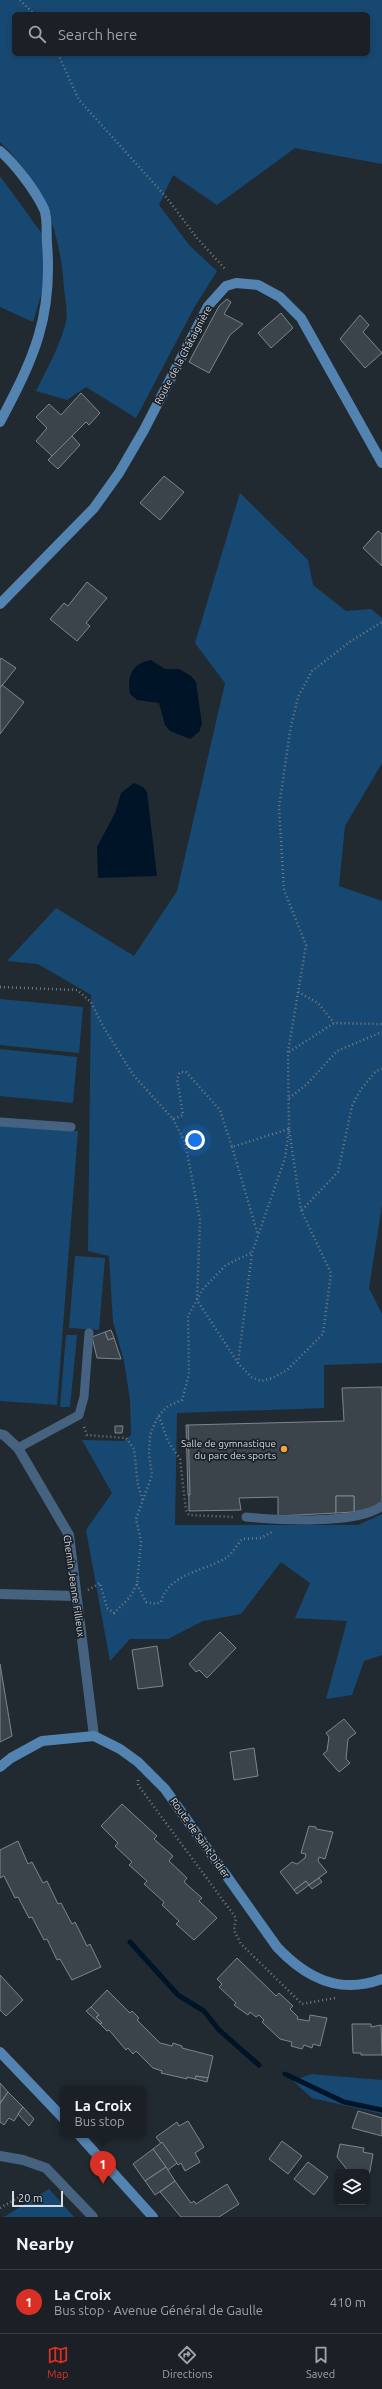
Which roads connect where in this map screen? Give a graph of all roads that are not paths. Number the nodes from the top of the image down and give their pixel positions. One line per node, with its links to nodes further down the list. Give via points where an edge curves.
1 (0, 151): 2 (street, via 13,163 44,210 50,272 43,327 27,371)
2 (0, 422)
3 (382, 463): 4 (street, Route de la Châtaignière, via 301,318 280,298 258,285 236,283 226,286 208,306 119,473 94,508)
4 (0, 604)
5 (0, 1122): 6 (lane)
6 (71, 1127)
7 (89, 1333): 9 (lane, via 84,1397 79,1415)
8 (0, 1434): 9 (street, Chemin Jeanne Fillieux)
9 (18, 1448): 13 (street, Chemin Jeanne Fillieux, via 69,1535)
10 (382, 1506): 11 (lane, via 355,1517 277,1520)
11 (246, 1517)
12 (0, 1594): 13 (street)
13 (76, 1596): 14 (street, Chemin Jeanne Fillieux)
14 (94, 1736): 15 (street, via 42,1741); 16 (street, Route de Saint-Didier, via 138,1762 165,1789 277,1947 292,1964 316,1978 340,1985 371,1983)
15 (0, 1767)
16 (382, 1978)
17 (0, 2052): 18 (street)
18 (60, 2115)
19 (82, 2138): 22 (street)
20 (0, 2156): 21 (street, via 46,2168)
21 (93, 2217)
22 (153, 2217)

